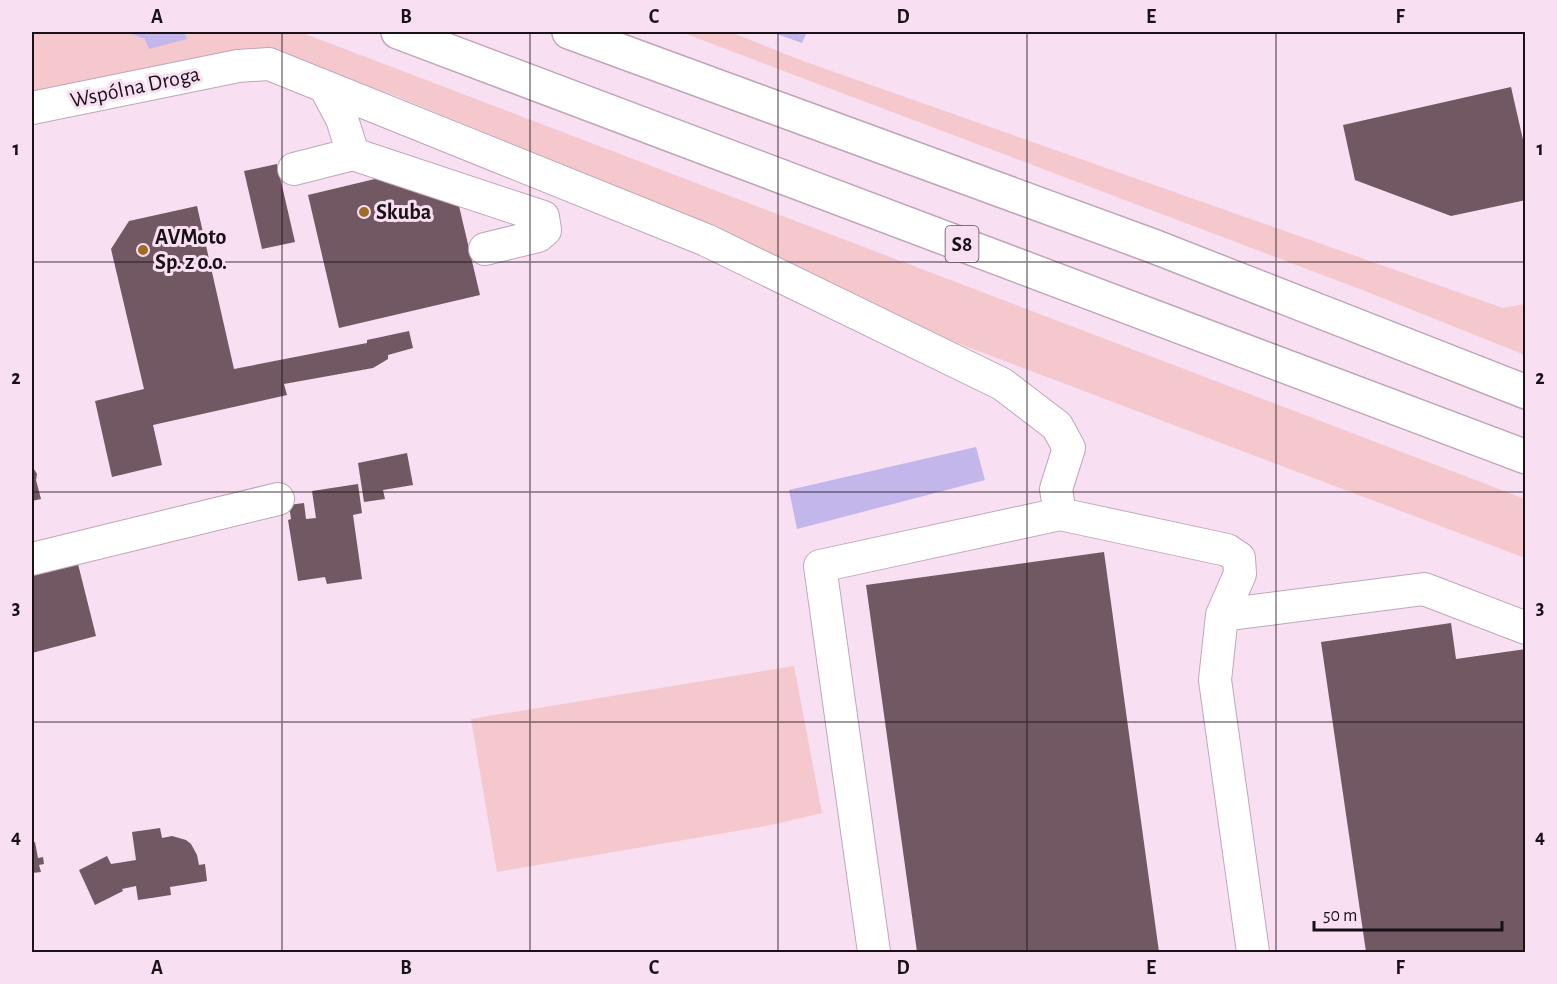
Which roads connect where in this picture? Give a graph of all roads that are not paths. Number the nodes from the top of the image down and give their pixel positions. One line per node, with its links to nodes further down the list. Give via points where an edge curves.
1 (398, 32): 9 (highway, S8)
2 (568, 32): 8 (highway, via 1153,246)
3 (326, 87): 4 (street, Wspólna Droga, via 269,64 238,66); 5 (street); 11 (street, Wspólna Droga, via 706,240 1002,384 1057,426 1069,448 1056,489)
4 (32, 108)
5 (353, 154): 6 (street); 7 (street, via 543,217 545,230 538,236)
6 (294, 169)
7 (485, 249)
8 (1526, 392)
9 (1526, 458)
10 (278, 498): 12 (street)
11 (1060, 514): 13 (street, via 1227,550 1239,558 1240,574); 15 (street, via 820,566)
12 (32, 559)
13 (1222, 615): 14 (street, via 1424,589); 16 (street, via 1215,680)
14 (1526, 628)
15 (874, 952)
16 (1253, 952)

